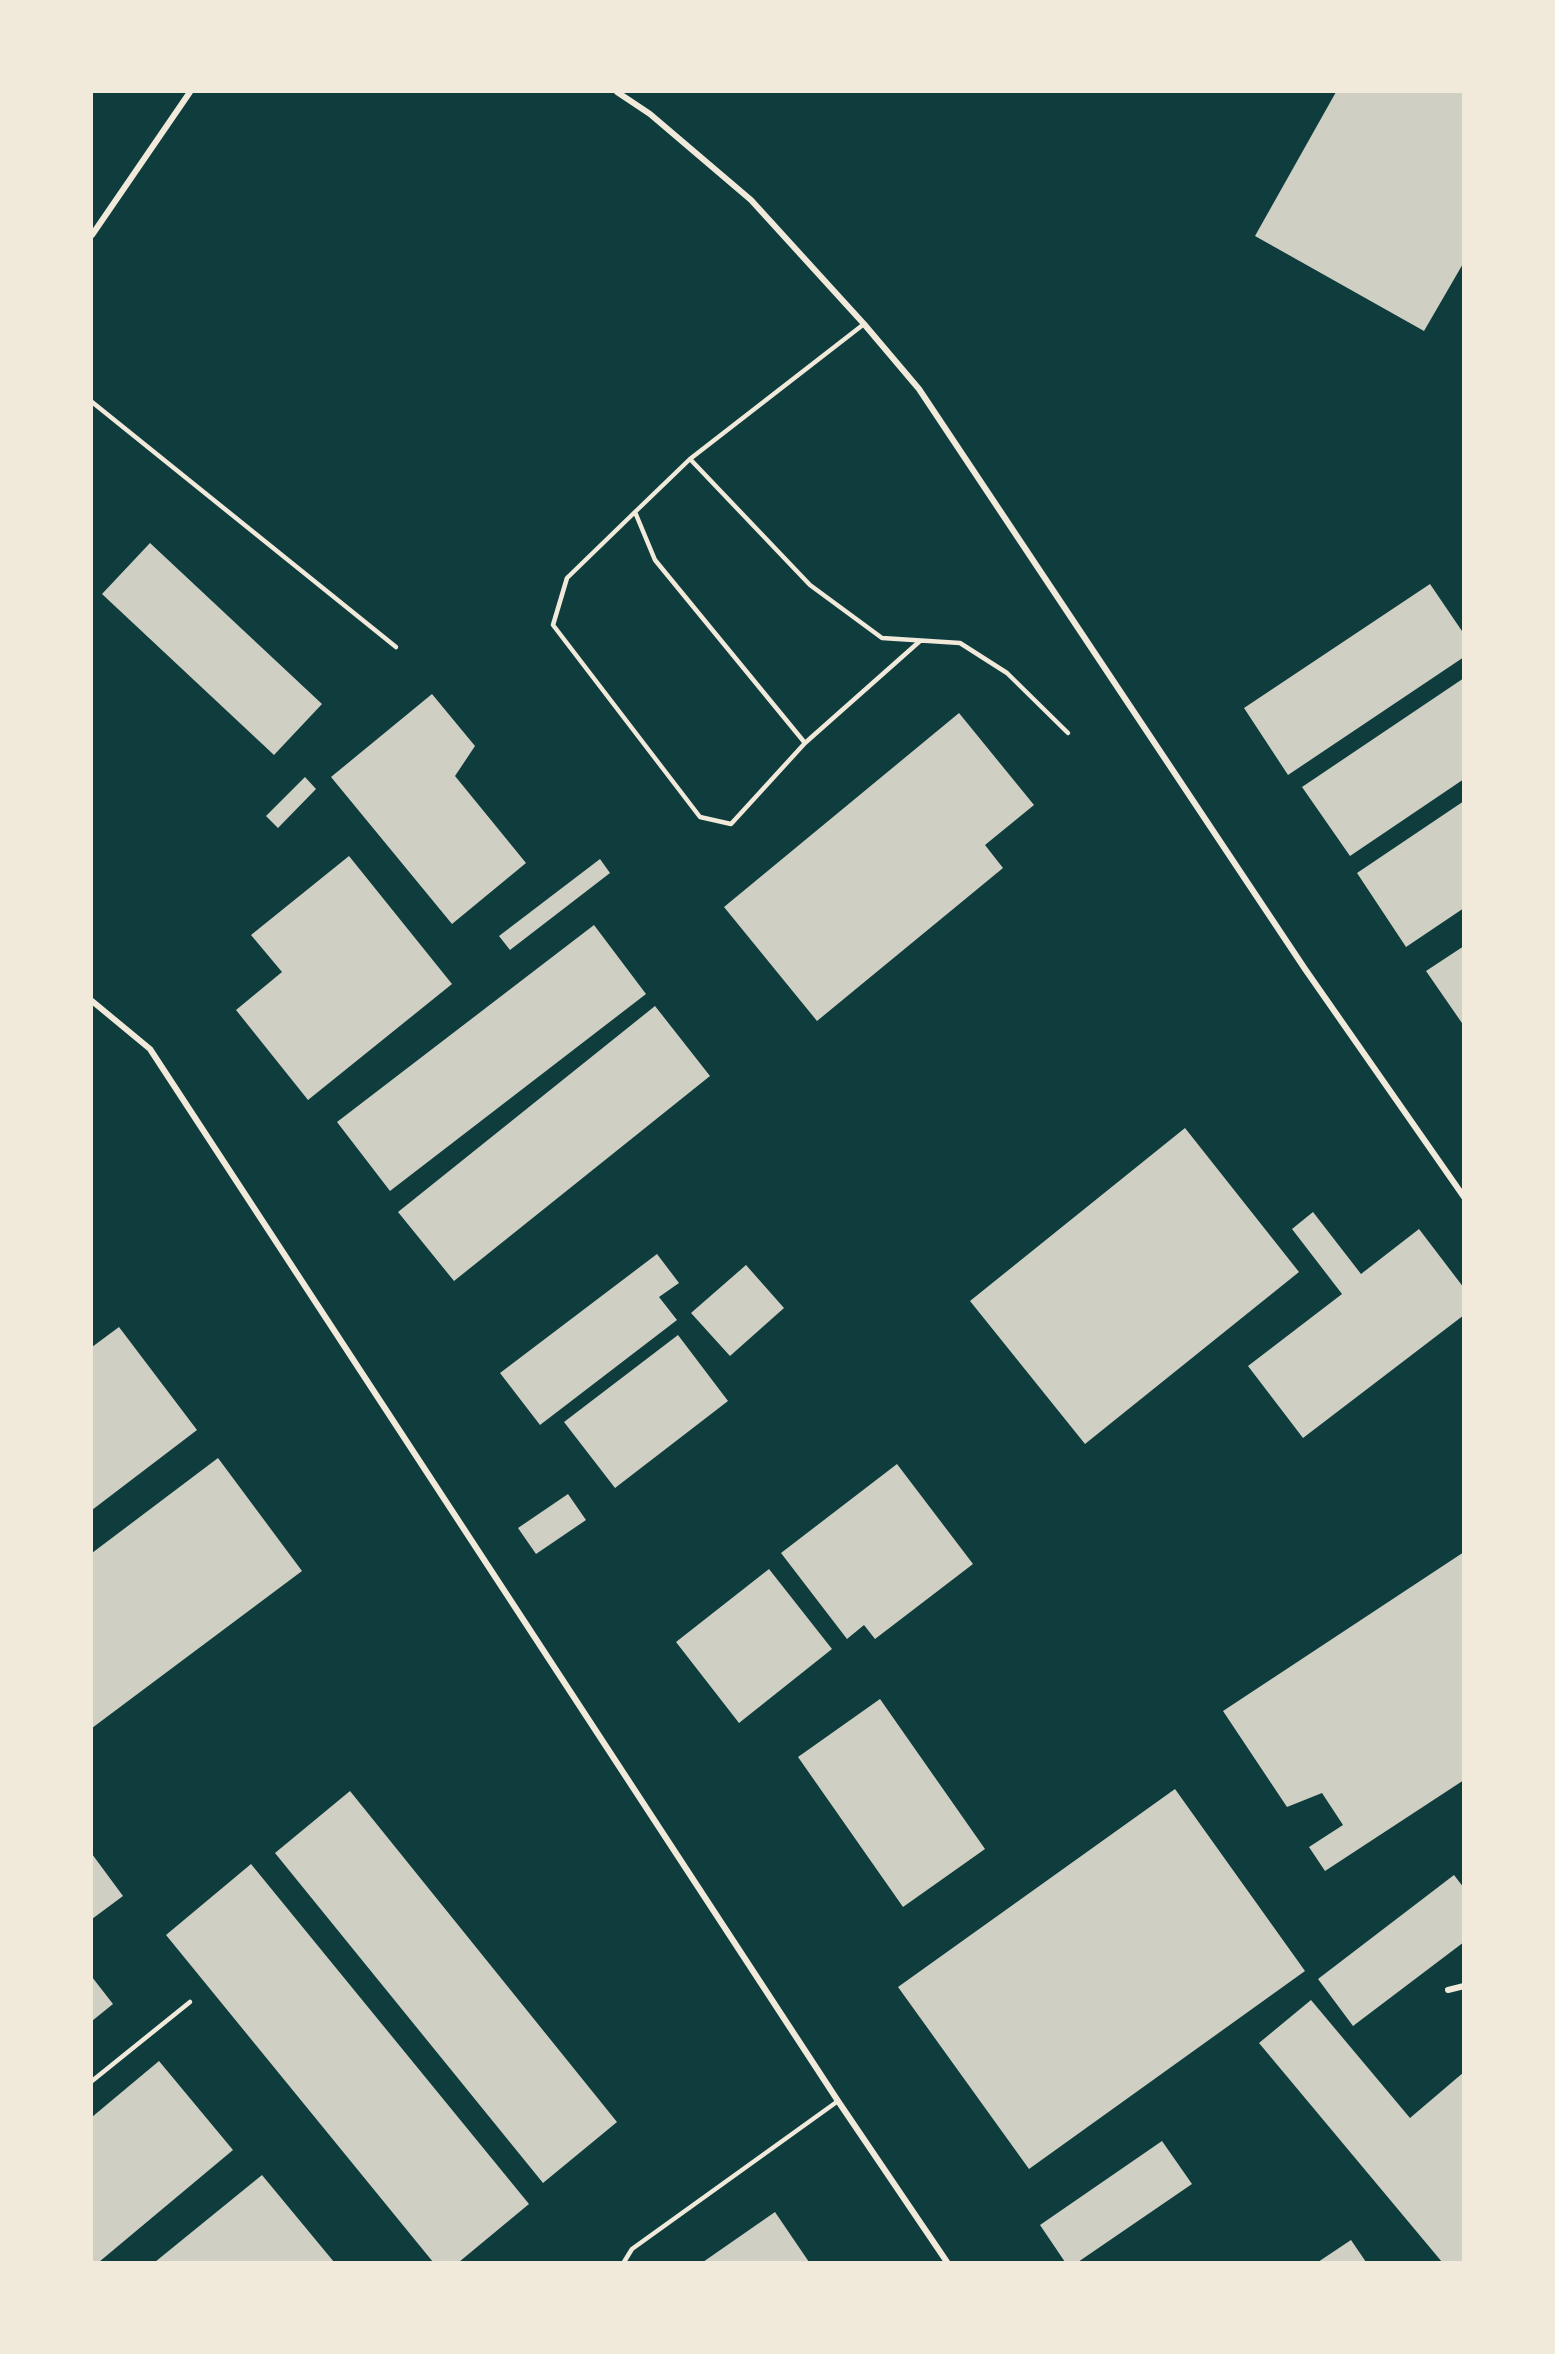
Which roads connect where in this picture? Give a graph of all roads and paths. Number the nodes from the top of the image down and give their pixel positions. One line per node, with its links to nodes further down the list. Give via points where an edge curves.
1 (190, 92): 3 (street)
2 (617, 92): 4 (street, via 650,114 751,200)
3 (92, 236)
4 (864, 324): 6 (lane); 13 (street, via 919,389 1299,960)
5 (92, 402): 9 (lane)
6 (690, 459): 7 (lane); 8 (lane, via 810,585 882,638)
7 (635, 512): 11 (lane, via 655,560); 11 (lane, via 567,578 553,625 700,817 730,824)
8 (920, 641): 10 (lane, via 960,643 1007,673); 11 (lane)
9 (396, 647)
10 (1068, 733)
11 (805, 743)
12 (92, 1001): 18 (street, via 150,1049)
13 (1464, 1197)
14 (1464, 1986): 15 (street)
15 (1448, 1990)
16 (190, 2002): 17 (lane)
17 (92, 2081)
18 (838, 2101): 19 (lane, via 632,2249); 20 (street)
19 (624, 2262)
20 (947, 2262)

